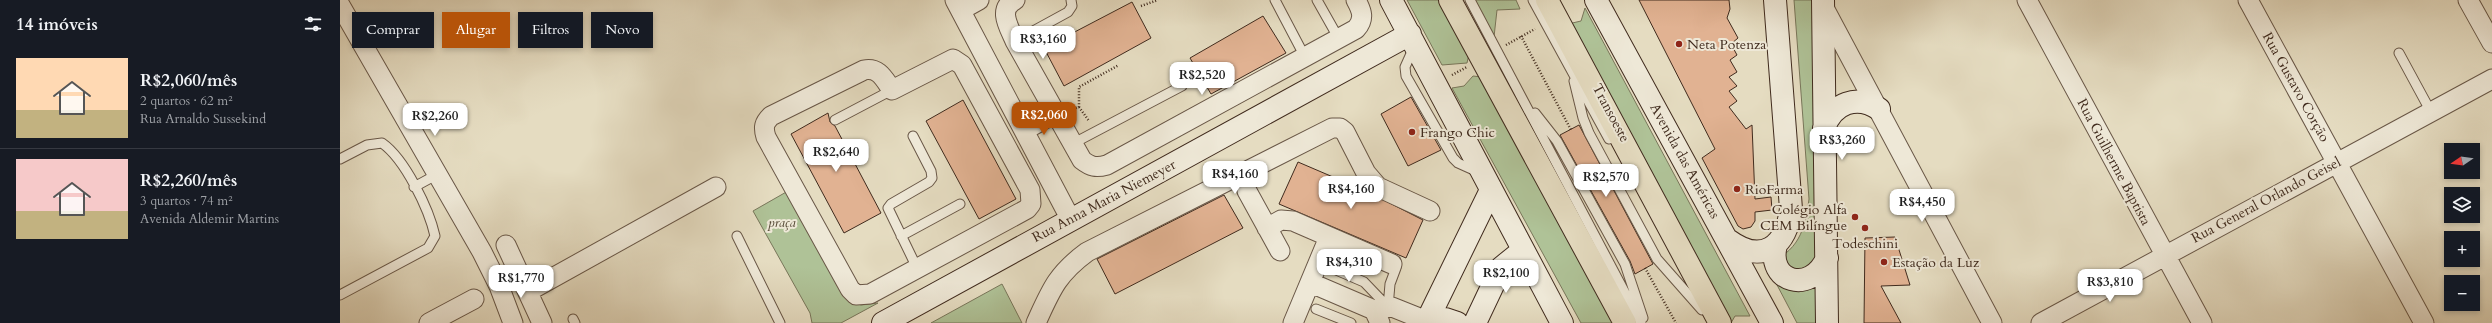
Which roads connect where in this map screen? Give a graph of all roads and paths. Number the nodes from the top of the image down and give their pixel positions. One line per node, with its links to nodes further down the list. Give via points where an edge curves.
1 (979, 0): 20 (street)
2 (1015, 0): 26 (street, via 1007,7 1005,14)
3 (1070, 0): 26 (lane, via 1072,6 1068,12)
4 (1158, 0): 21 (path)
5 (1274, 0): 30 (lane)
6 (1318, 0): 24 (lane)
7 (1356, 0): 24 (street, via 1362,15 1361,23)
8 (1392, 0): 25 (street)
9 (1450, 0): 96 (highway)
10 (1470, 0): 40 (lane)
11 (1533, 0): 34 (lane, Transoeste)
12 (1546, 0): 101 (highway)
13 (1596, 0): 65 (street, Avenida das Américas)
14 (1775, 0): 67 (street, via 1791,209 1785,234)
15 (2027, 0): 70 (street, Rua Guilherme Baptista)
16 (2248, 0): 52 (street, Rua Gustavo Corção)
17 (2468, 0): 27 (street)
18 (1823, 3): 41 (street); 45 (street)
19 (340, 5): 53 (street)
20 (958, 5): 33 (street)
21 (1141, 6)
22 (1535, 28): 23 (path)
23 (1521, 36): 28 (path); 47 (path)
24 (1339, 39): 30 (street)
25 (1413, 39): 54 (street); 60 (street, Rua Anna Maria Niemeyer)
26 (1015, 41): 42 (street)
27 (2492, 43)
28 (1500, 48)
29 (2399, 53): 43 (lane)
30 (1305, 57): 49 (street, via 1107,165 1089,166)
31 (1471, 64): 35 (path)
32 (1119, 65): 42 (path, via 1079,87 1079,107)
33 (990, 66): 36 (street); 46 (street)
34 (1571, 70): 50 (lane, Transoeste); 82 (lane, via 1583,118 1657,258)
35 (1450, 76)
36 (969, 78): 39 (street, via 962,65 953,59); 73 (street, via 1030,190 1032,204)
37 (2492, 79): 43 (street, Rua General Orlando Geisel)
38 (1182, 86): 49 (lane)
39 (892, 90): 44 (lane); 73 (street, via 878,72 872,68 864,70 771,116 763,128 846,282 856,295 870,294)
40 (1524, 100): 97 (lane); 98 (lane, via 1557,141 1621,258 1632,282)
41 (1879, 109): 45 (street, via 1871,103 1851,101 1834,111); 104 (street)
42 (1055, 112): 46 (street); 49 (street)
43 (2431, 112): 52 (street, Rua General Orlando Geisel)
44 (835, 120)
45 (1824, 128): 71 (street)
46 (1025, 130): 60 (street)
47 (1571, 130)
48 (913, 136): 63 (lane, via 932,178 888,208)
49 (1072, 144)
50 (1612, 145)
51 (340, 159): 55 (lane, via 367,145 382,143 393,151)
52 (2337, 162): 70 (street, Rua General Orlando Geisel); 107 (street, Rua Gustavo Corção)
53 (438, 174): 55 (lane); 86 (street, via 482,252)
54 (1486, 181): 69 (street); 84 (street)
55 (414, 187): 79 (lane, via 432,222 435,236 428,248)
56 (716, 187): 78 (street)
57 (1247, 191): 61 (street)
58 (960, 204): 63 (lane)
59 (1430, 211): 90 (street, via 1378,187 1371,181 1345,132 1340,128 1332,128 1087,252 1070,265 1055,282)
60 (1071, 220): 89 (street, Rua Anna Maria Niemeyer)
61 (1267, 228): 64 (street, via 1287,219); 68 (street)
62 (736, 236): 88 (lane)
63 (900, 236): 73 (lane)
64 (1329, 237): 72 (street); 77 (street)
65 (1728, 240): 67 (street, via 1739,248 1751,252 1762,251); 102 (street, Avenida das Américas)
66 (506, 244): 78 (street)
67 (1776, 245): 71 (street, via 1775,262 1787,278 1808,279 1817,275)
68 (1280, 251)
69 (1522, 251): 94 (street, via 1501,268); 95 (street)
70 (2164, 255): 105 (street, Rua General Orlando Geisel); 106 (street, Rua Guilherme Baptista)
71 (1827, 258): 103 (street)
72 (1392, 264): 83 (lane, via 1396,268)
73 (917, 268)
74 (1644, 268): 99 (path)
75 (1334, 269): 83 (lane, via 1364,282)
76 (1679, 269): 82 (lane)
77 (1311, 283): 83 (street); 91 (street)
78 (529, 290): 87 (street)
79 (340, 295)
80 (474, 299): 85 (street)
81 (1316, 309): 92 (lane)
82 (1702, 310): 100 (lane)
83 (1380, 313): 84 (street)
84 (1426, 322): 93 (street, via 1445,319)
85 (429, 323)
86 (513, 323)
87 (542, 323)
88 (780, 323)
89 (883, 323)
90 (1036, 323)
91 (1293, 323)
92 (1351, 323)
93 (1457, 323)
94 (1474, 323)
95 (1562, 323)
96 (1625, 323)
97 (1641, 323)
98 (1645, 323)
99 (1676, 323)
100 (1709, 323)
101 (1720, 323)
102 (1772, 323)
103 (1828, 323)
104 (1992, 323)
105 (2040, 323)
106 (2202, 323)
107 (2424, 323)

